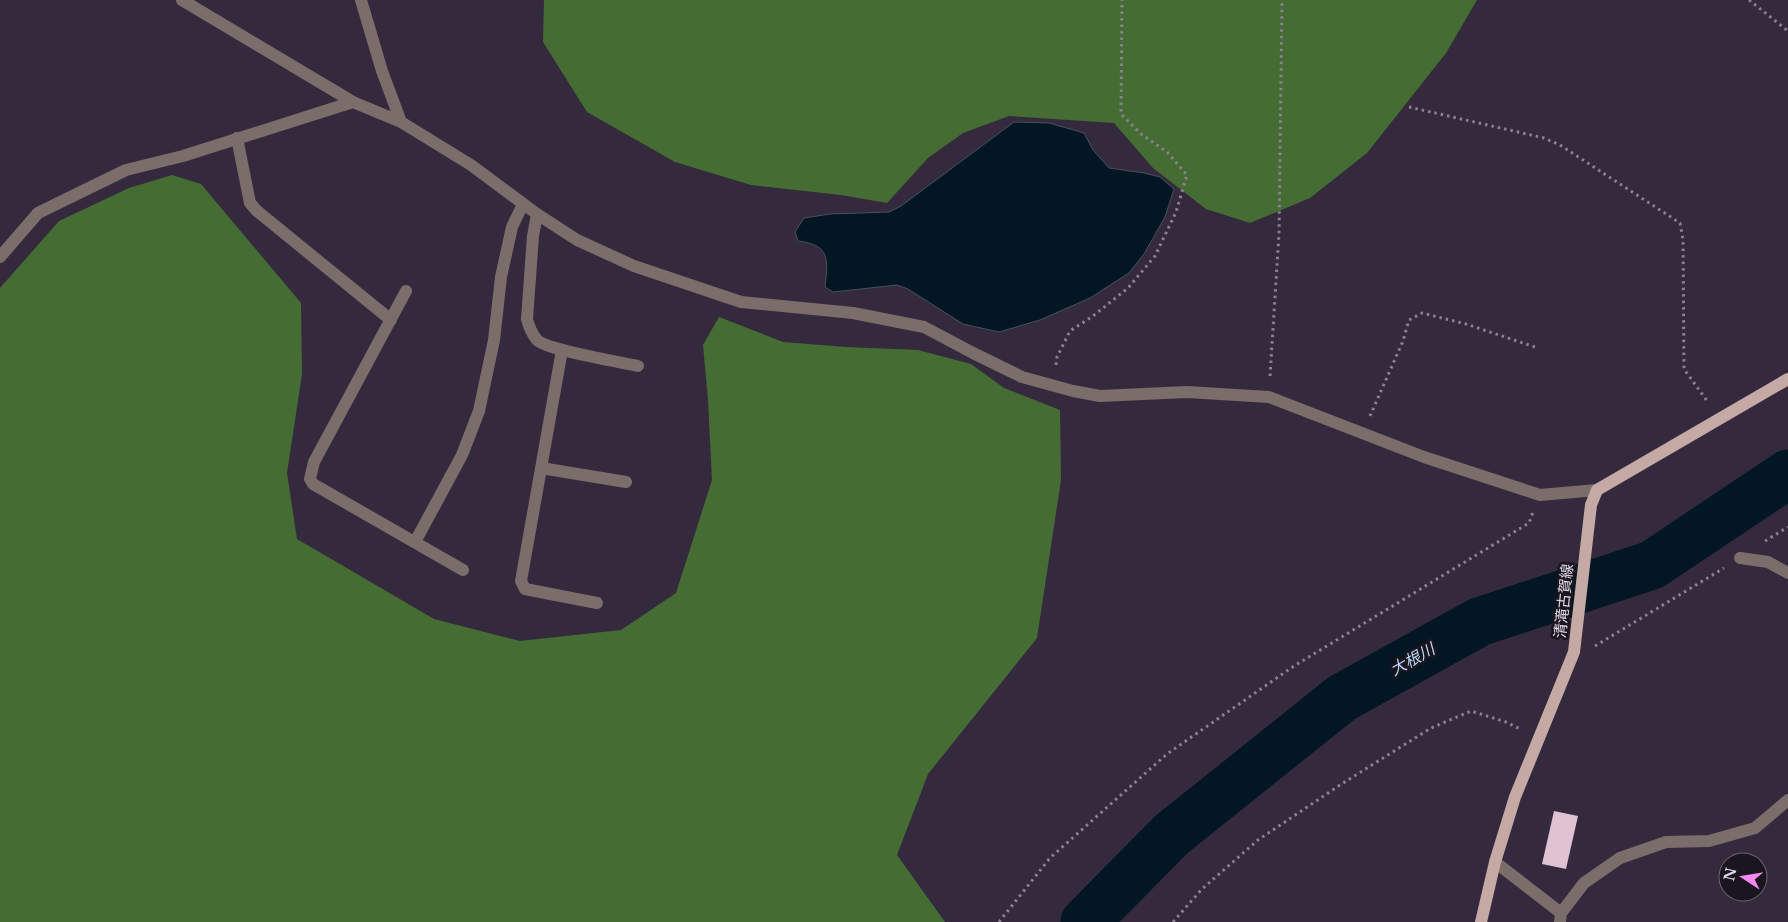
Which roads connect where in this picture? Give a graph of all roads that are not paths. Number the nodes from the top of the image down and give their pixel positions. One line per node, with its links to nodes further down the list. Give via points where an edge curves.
1 (182, 0): 3 (street)
2 (360, 0): 4 (street)
3 (353, 102): 4 (street); 5 (street)
4 (401, 122): 6 (street, via 471,165)
5 (237, 138): 8 (street, via 126,170 38,214); 10 (street, via 250,203)
6 (523, 204): 7 (street); 17 (street, via 512,228 501,277 494,340 479,411 462,455)
7 (537, 214): 11 (street, via 527,319 538,341); 16 (street, via 577,240 634,266 741,302 852,313 924,327 1022,377 1073,391 1100,396 1187,392 1269,397 1424,457 1540,495)
8 (0, 256)
9 (406, 291): 10 (street)
10 (391, 320): 17 (street, via 314,462 310,479 313,484)
11 (562, 350): 12 (street); 14 (street)
12 (638, 366)
13 (1788, 379): 16 (main road)
14 (541, 468): 15 (street); 21 (street, via 520,580 525,589)
15 (626, 482)
16 (1596, 490): 23 (main road, 清滝古賀線, via 1590,505 1574,652 1515,796)
17 (415, 542): 19 (street)
18 (1740, 558): 20 (street, via 1768,562)
19 (463, 570)
20 (1788, 572)
21 (597, 603)
22 (1788, 800): 24 (street, via 1755,828 1709,841 1666,842 1620,858 1584,883)
23 (1495, 862): 24 (street); 25 (main road, 清滝古賀線)
24 (1561, 918)
25 (1481, 922)

